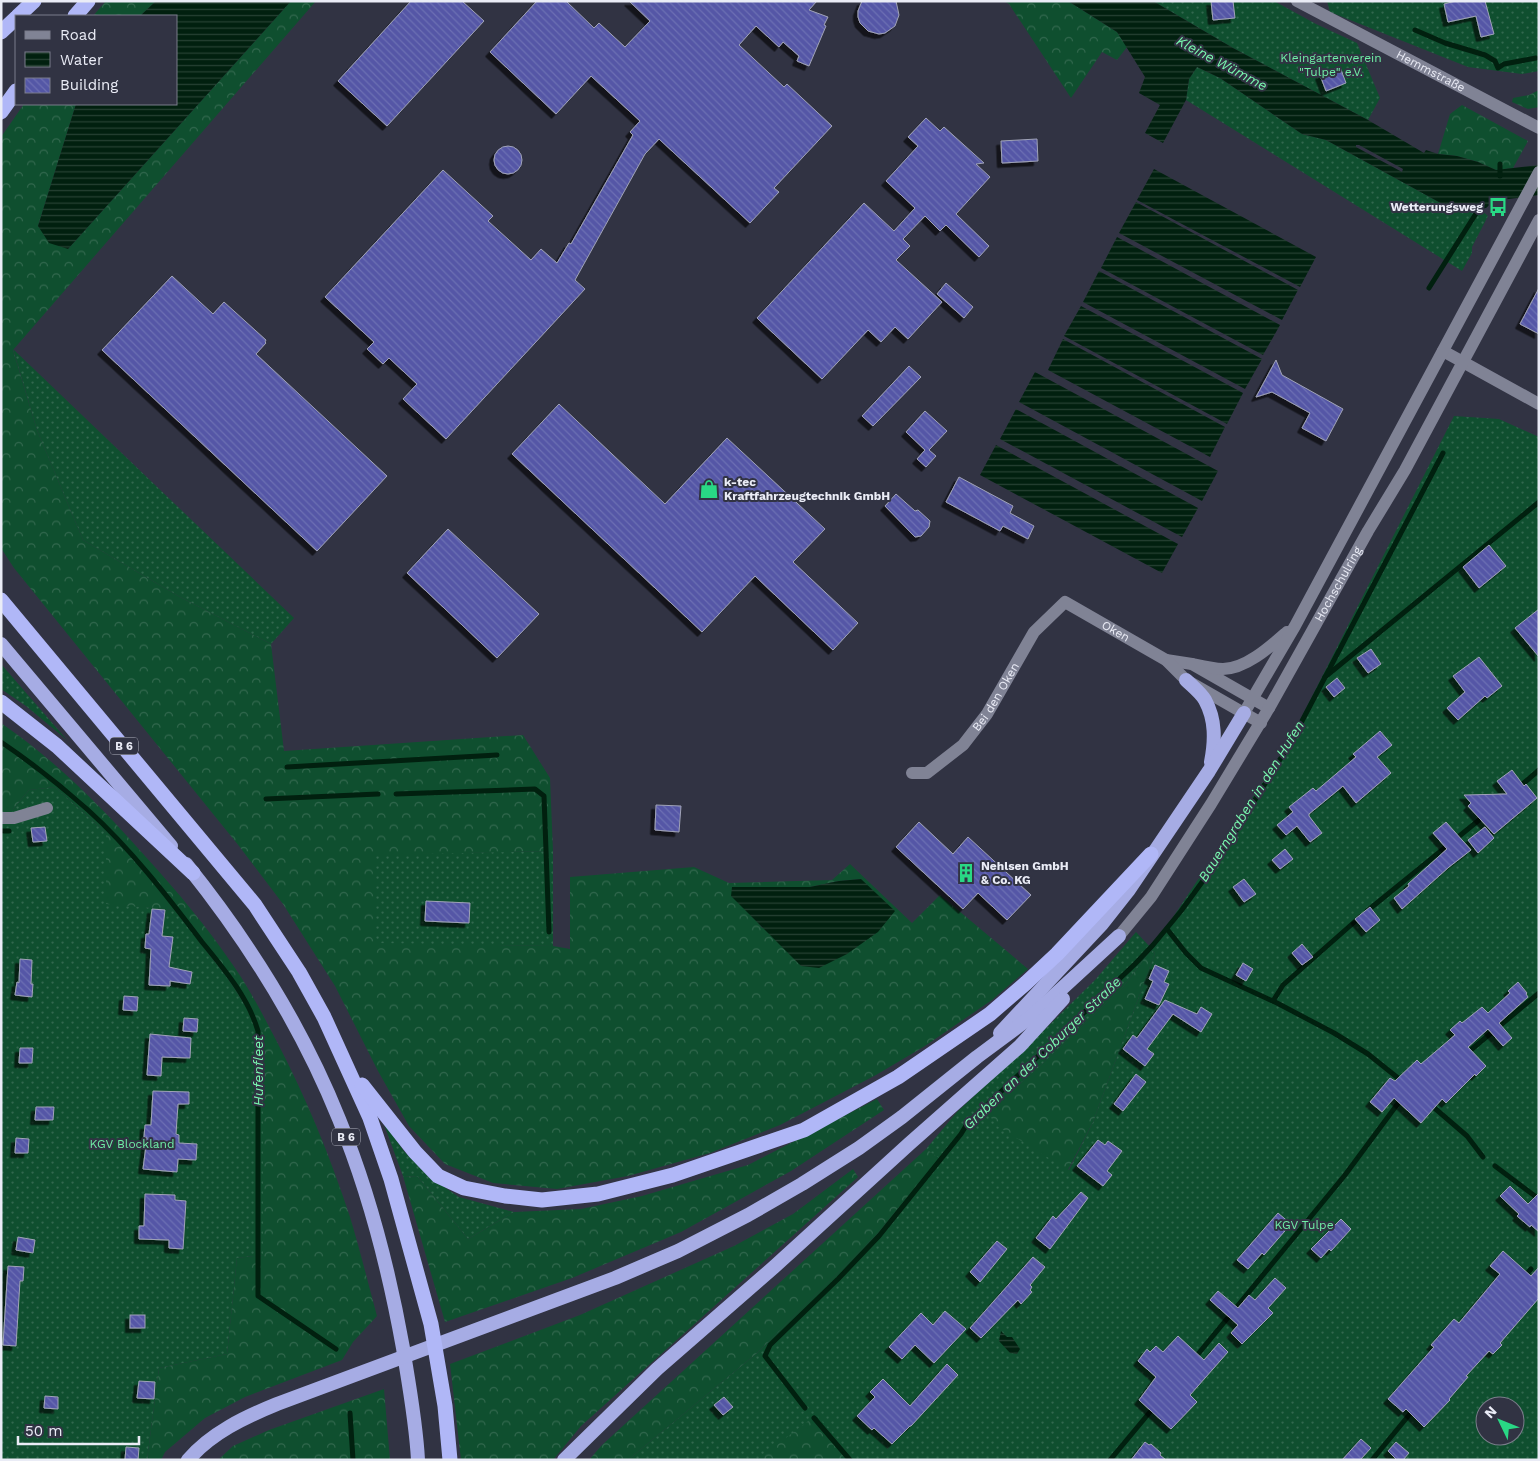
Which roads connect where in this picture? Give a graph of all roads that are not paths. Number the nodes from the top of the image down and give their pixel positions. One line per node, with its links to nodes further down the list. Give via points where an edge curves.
1 (34, 1): 4 (highway)
2 (88, 1): 5 (highway)
3 (1297, 1): 10 (street, Hemmstraße)
4 (19, 15)
5 (76, 15)
6 (15, 19): 7 (highway)
7 (1, 32)
8 (15, 92): 9 (highway)
9 (1, 112)
10 (1539, 128)
11 (1539, 172): 13 (street, Hochschulring)
12 (1539, 220): 14 (street, Hochschulring)
13 (1443, 351): 14 (street); 20 (street, Hochschulring)
14 (1464, 361): 15 (street); 27 (street, Hochschulring)
15 (1539, 404)
16 (1, 590): 19 (highway)
17 (1, 600): 19 (highway, B 6)
18 (1065, 602): 22 (street, Oken); 31 (street, Bei den Oken, via 1034,632 986,714 963,745 927,773)
19 (13, 613): 38 (highway, B 6, via 255,905 320,1009)
20 (1295, 626): 23 (street, via 1261,654 1242,664 1224,669); 25 (street, Hochschulring)
21 (1, 644): 35 (highway, B 6)
22 (1166, 660): 23 (street, Oken); 24 (street, Oken)
23 (1192, 664): 25 (street, Oken)
24 (1186, 680): 28 (street, Oken); 30 (highway, via 1204,699 1212,716 1215,741)
25 (1253, 699): 27 (street, Oken); 28 (street, Hochschulring)
26 (1, 702): 35 (highway, via 57,746)
27 (1270, 708): 29 (street, Hochschulring)
28 (1244, 713): 29 (street, Oken); 30 (highway)
29 (1261, 723): 36 (street, Hochschulring, via 1151,897)
30 (1209, 770): 34 (highway)
31 (912, 773)
32 (47, 808): 33 (street, via 14,818)
33 (1, 818)
34 (1151, 854): 37 (highway, via 1102,924); 38 (highway, via 1026,983 990,1014 898,1077 804,1130 672,1175 598,1194 542,1200 464,1188 438,1176)
35 (193, 873): 40 (highway, B 6, via 272,985 339,1118 362,1182 393,1293)
36 (1119, 936): 37 (highway, via 1032,1016); 42 (highway, via 1020,1046 657,1369)
37 (977, 1057): 39 (highway, via 859,1148 748,1215 678,1251 252,1415 208,1441)
38 (348, 1069): 41 (highway, B 6, via 370,1118 391,1179 431,1324 445,1406)
39 (188, 1460)
40 (418, 1460)
41 (450, 1460)
42 (564, 1460)

